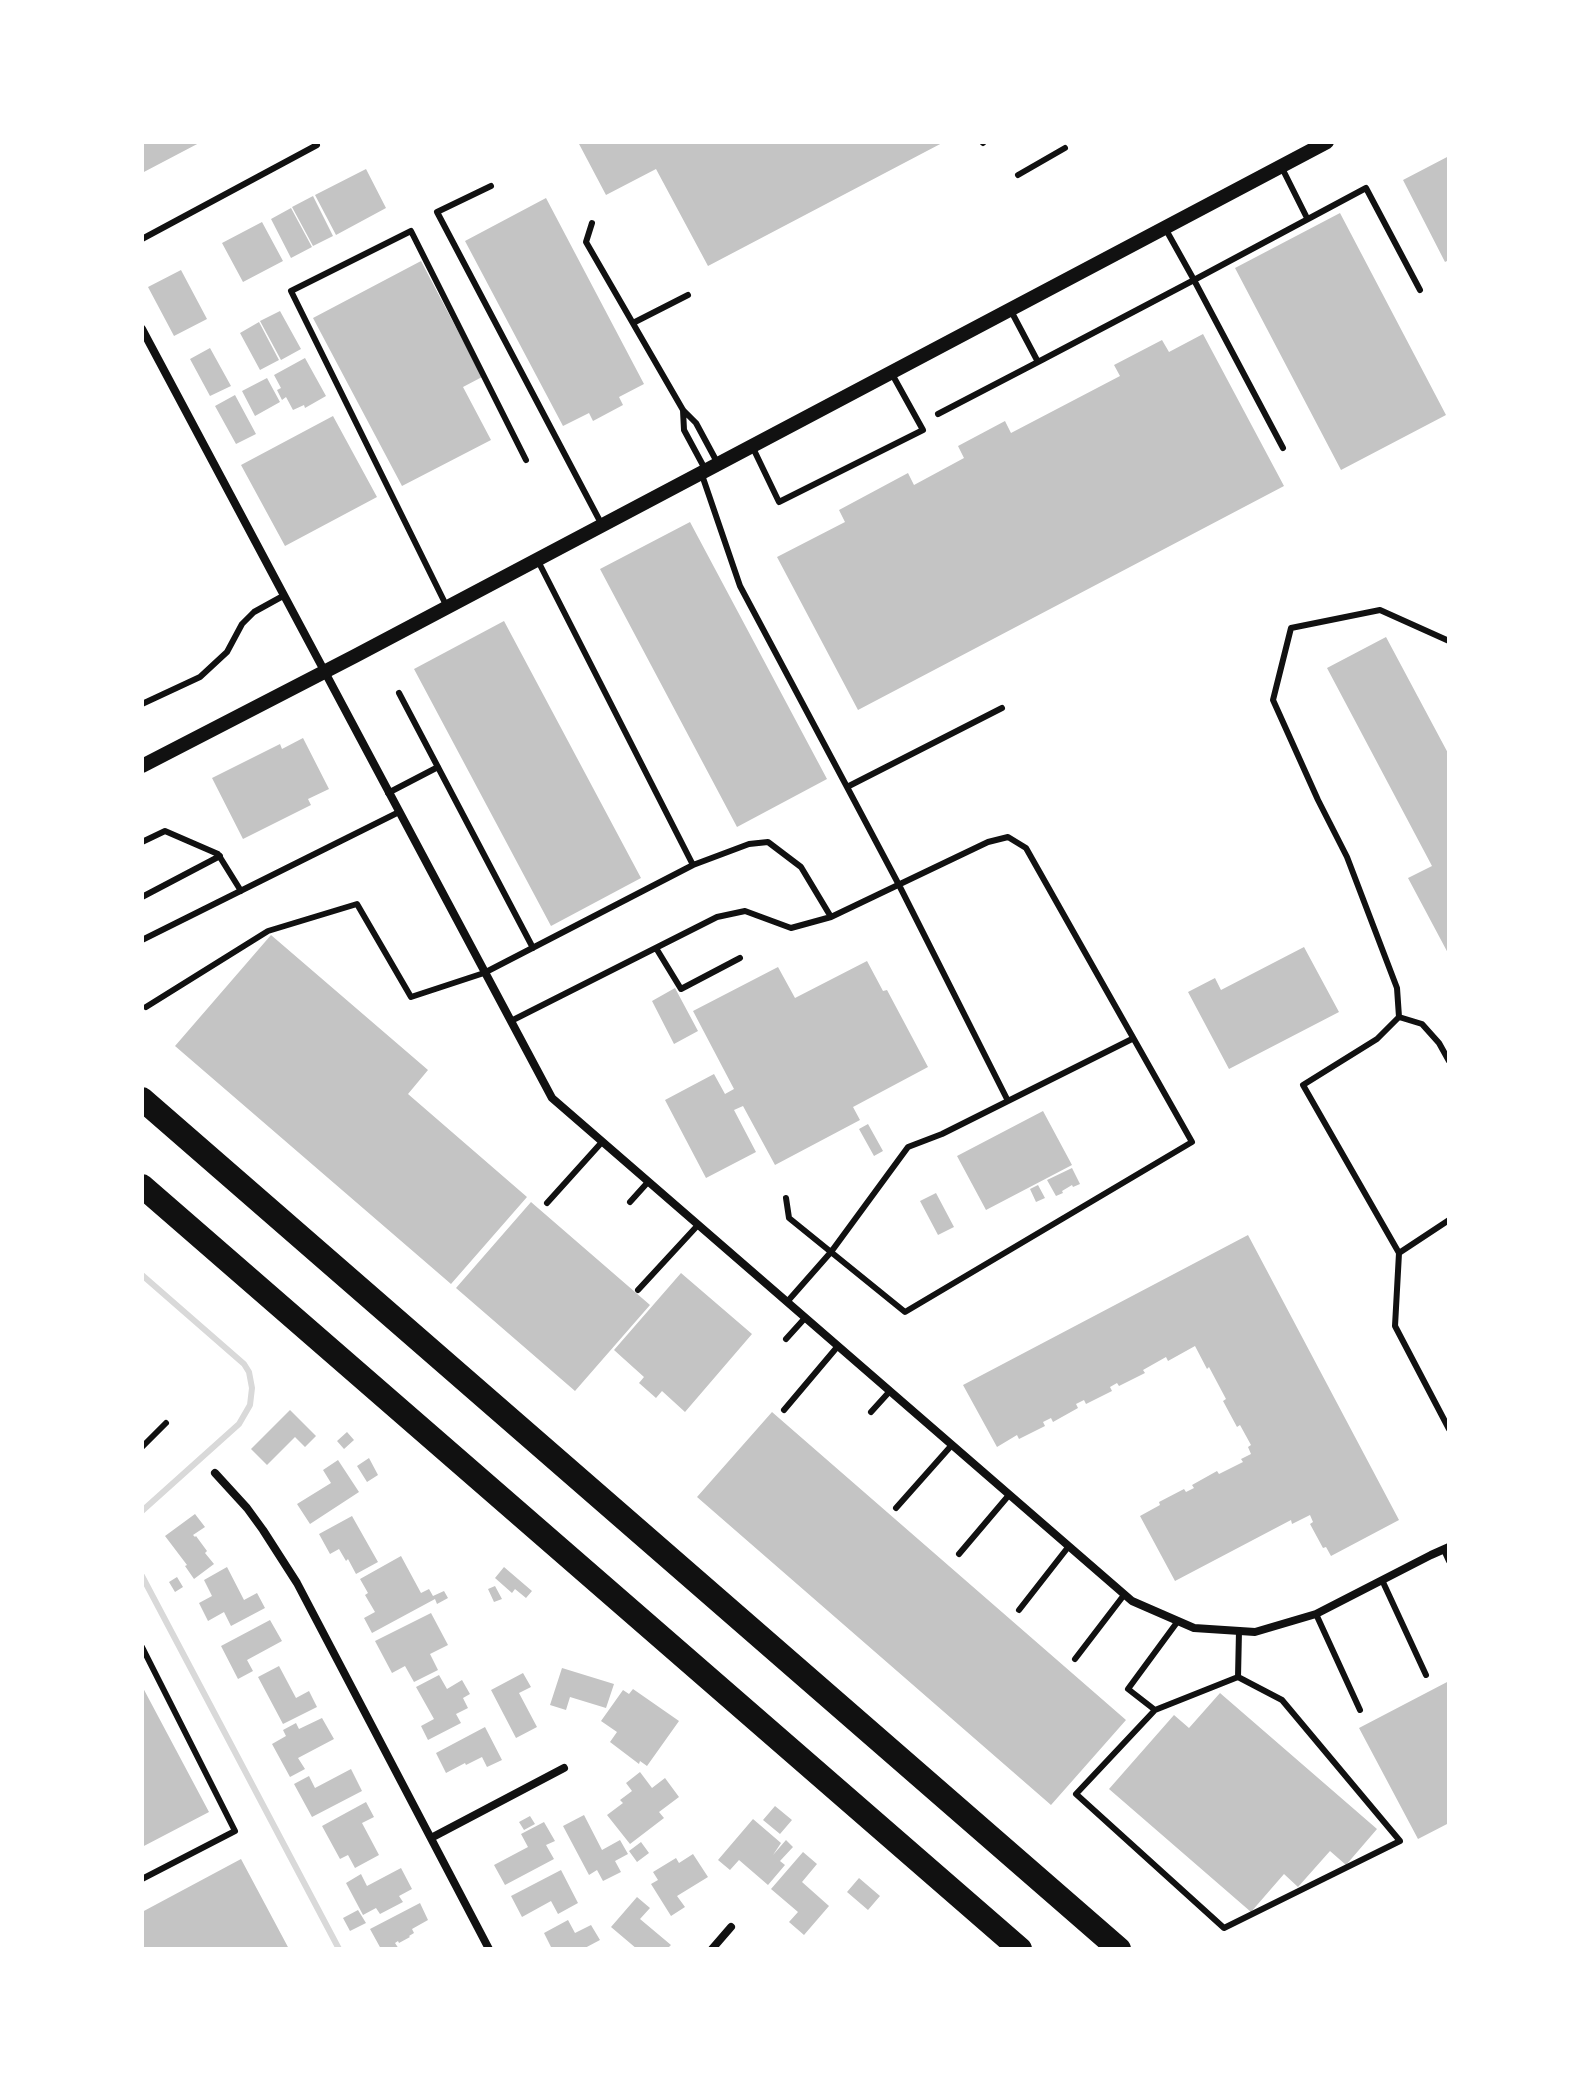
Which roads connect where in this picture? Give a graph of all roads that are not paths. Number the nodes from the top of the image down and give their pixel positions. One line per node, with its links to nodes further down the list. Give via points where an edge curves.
1 (1327, 142): 4 (street)
2 (317, 145): 10 (lane)
3 (1065, 148): 5 (lane)
4 (1281, 166): 7 (lane); 9 (street)
5 (1018, 175)
6 (491, 186): 25 (lane, via 437,212)
7 (1307, 218): 11 (lane); 12 (lane, via 1366,188)
8 (592, 223): 15 (lane, via 586,242)
9 (1165, 228): 11 (lane); 14 (street)
10 (142, 239)
11 (1194, 280): 17 (lane); 22 (lane)
12 (1420, 290)
13 (688, 295): 15 (lane)
14 (1010, 309): 17 (lane); 18 (street)
15 (633, 323): 19 (lane)
16 (142, 329): 27 (street)
17 (1038, 362): 20 (lane)
18 (891, 371): 21 (street); 21 (lane, via 923,430 779,502)
19 (683, 410): 24 (lane, via 696,423); 24 (lane, via 684,430)
20 (938, 414)
21 (751, 445): 24 (street)
22 (1283, 448)
23 (526, 460): 28 (lane, via 411,231 291,291)
24 (708, 468): 25 (street); 36 (lane, via 740,586)
25 (602, 525): 26 (street)
26 (537, 559): 28 (street); 41 (lane)
27 (283, 596): 30 (street); 32 (lane, via 254,612 227,652 200,677)
28 (447, 607): 30 (street)
29 (1449, 641): 52 (lane, via 1380,610 1291,628 1273,700 1347,857 1397,988)
30 (324, 672): 34 (street); 37 (street)
31 (399, 693): 35 (lane)
32 (142, 704)
33 (1002, 708): 36 (lane)
34 (142, 766)
35 (438, 767): 37 (lane); 47 (lane)
36 (847, 787): 42 (lane)
37 (388, 793): 38 (street)
38 (399, 812): 43 (lane); 50 (street)
39 (142, 842): 40 (lane, via 165,831)
40 (220, 856): 43 (lane); 44 (lane)
41 (693, 865): 45 (lane, via 768,842 801,867); 47 (lane)
42 (899, 885): 45 (lane); 54 (lane, via 988,842 1008,837 1026,848); 57 (lane)
43 (241, 891): 46 (lane)
44 (142, 897)
45 (831, 917): 48 (lane, via 791,928 745,911 717,917)
46 (142, 940)
47 (533, 948): 50 (lane)
48 (656, 948): 49 (lane, via 681,989); 53 (lane)
49 (740, 958)
50 (484, 973): 51 (lane, via 411,997 357,904 268,931); 53 (street)
51 (146, 1007)
52 (1399, 1017): 55 (lane, via 1422,1024); 67 (lane, via 1377,1039 1303,1085)
53 (511, 1021): 58 (street, via 552,1098)
54 (1132, 1039): 57 (lane); 66 (lane, via 1192,1142 905,1312)
55 (1449, 1061)
56 (142, 1099): 106 (highway)
57 (1008, 1101): 66 (lane, via 908,1147)
58 (602, 1142): 59 (street); 63 (lane)
59 (648, 1182): 62 (lane); 65 (street)
60 (142, 1186): 105 (highway)
61 (786, 1198): 66 (lane, via 789,1218)
62 (630, 1202)
63 (547, 1203)
64 (1449, 1220): 67 (lane)
65 (698, 1225): 68 (lane); 69 (street)
66 (831, 1252): 69 (lane)
67 (1399, 1253): 77 (lane, via 1395,1326)
68 (638, 1290)
69 (787, 1302): 70 (street)
70 (805, 1318): 71 (lane); 72 (street)
71 (786, 1339)
72 (838, 1346): 73 (street); 74 (lane)
73 (890, 1391): 75 (lane); 78 (street)
74 (784, 1410)
75 (871, 1412)
76 (166, 1423): 79 (lane)
77 (1449, 1429)
78 (951, 1446): 81 (street); 82 (lane)
79 (142, 1447)
80 (215, 1473): 100 (street, via 281,1555)
81 (1009, 1495): 83 (street); 85 (lane)
82 (896, 1508)
83 (1069, 1546): 88 (street); 89 (lane)
84 (1446, 1548): 86 (lane); 87 (street)
85 (959, 1554)
86 (1449, 1561)
87 (1382, 1580): 90 (street); 95 (lane)
88 (1124, 1595): 91 (street); 94 (lane)
89 (1019, 1610)
90 (1316, 1614): 92 (street, via 1255,1632); 98 (lane)
91 (1178, 1621): 92 (street, via 1194,1628); 97 (lane, via 1128,1689)
92 (1239, 1631): 96 (lane)
93 (142, 1647): 101 (lane, via 235,1831)
94 (1075, 1659)
95 (1426, 1675)
96 (1238, 1677): 97 (lane); 97 (lane, via 1282,1700 1400,1841 1224,1928 1076,1794)
97 (1155, 1710)
98 (1360, 1710)
99 (564, 1768): 100 (street)
100 (431, 1838): 103 (street)
101 (142, 1879)
102 (731, 1927): 104 (street)
103 (489, 1949)
104 (712, 1949)
105 (1020, 1949)
106 (1119, 1949)

